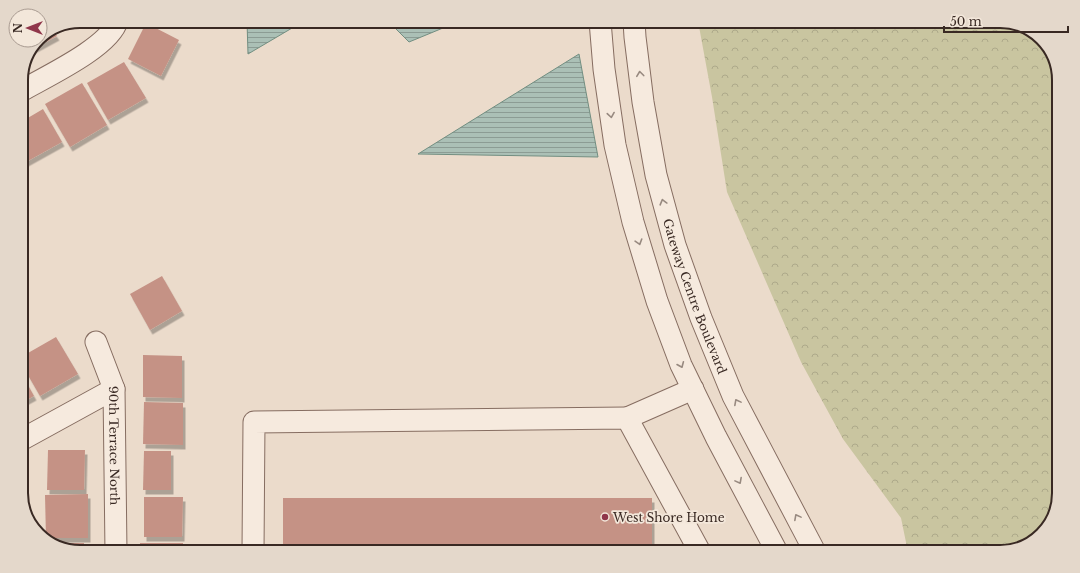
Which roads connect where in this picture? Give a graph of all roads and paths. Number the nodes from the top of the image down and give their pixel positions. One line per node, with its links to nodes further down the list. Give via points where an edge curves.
1 (112, 28): 4 (street, via 104,40 83,56)
2 (601, 28): 6 (street, one-way to 6, via 615,145 632,222 657,301 681,365)
3 (634, 28): 14 (street, Gateway Centre Boulevard, one-way to 3, via 734,396 701,318 675,245 656,175 643,102)
4 (28, 86)
5 (96, 342): 7 (street, 90th Terrace North)
6 (693, 389): 8 (street); 13 (street, one-way to 13)
7 (114, 390): 9 (street); 10 (street, 90th Terrace North)
8 (627, 418): 11 (street, via 254,422); 12 (street)
9 (28, 436)
10 (116, 545)
11 (253, 545)
12 (696, 545)
13 (773, 545)
14 (811, 545)

